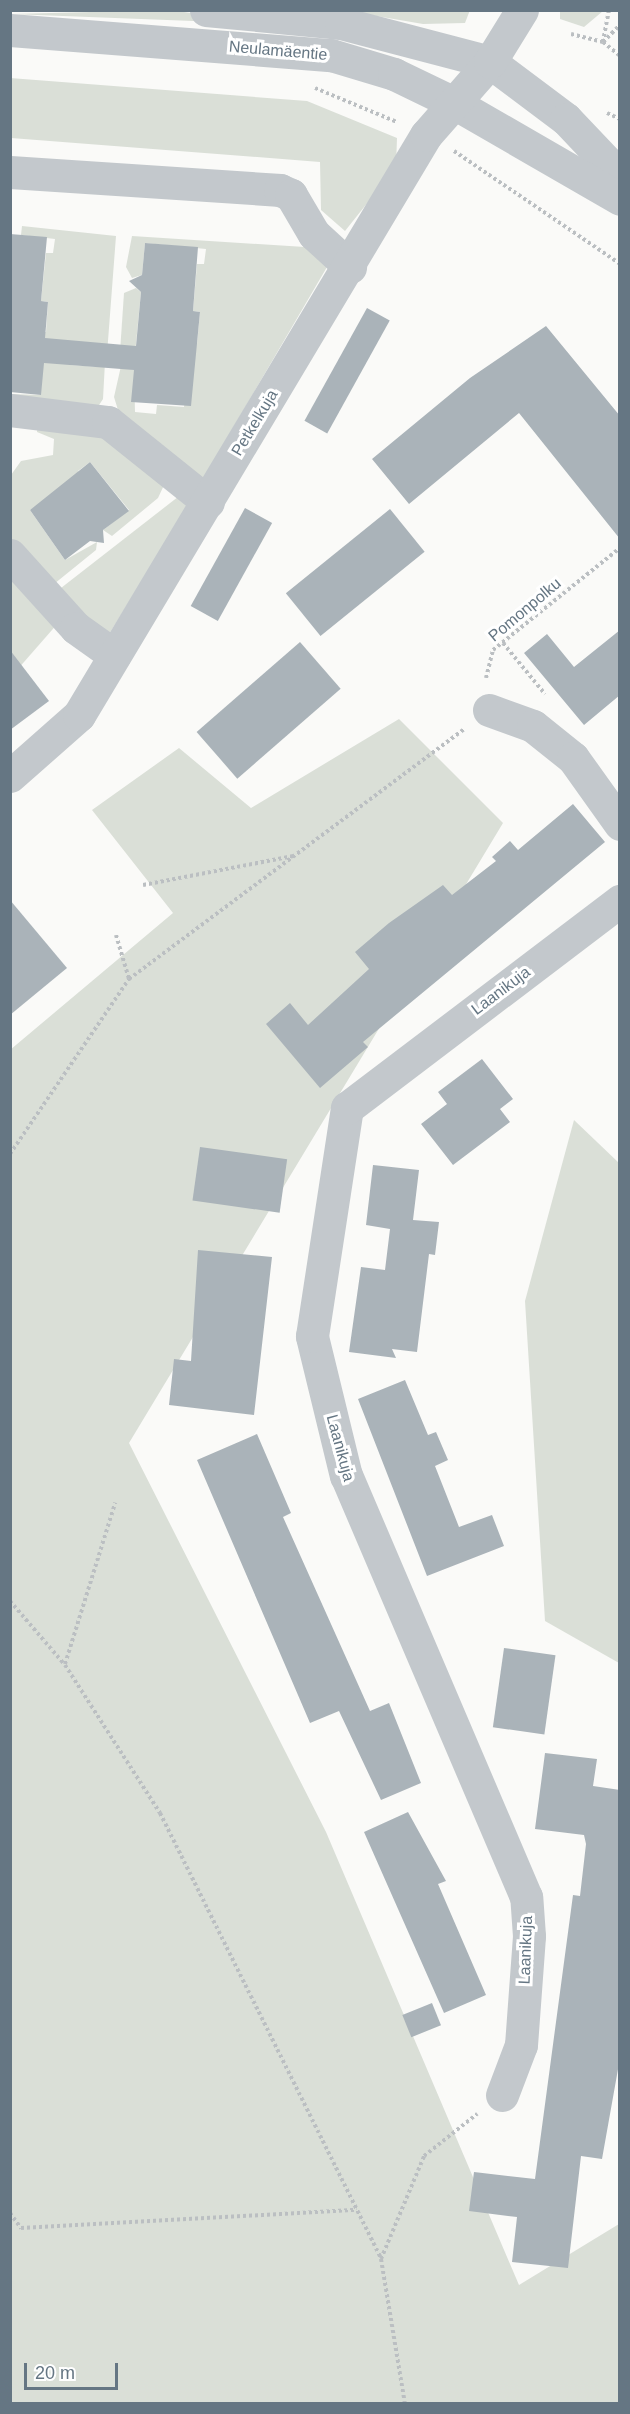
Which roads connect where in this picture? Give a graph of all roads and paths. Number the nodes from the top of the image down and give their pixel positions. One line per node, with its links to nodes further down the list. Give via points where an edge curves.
1 (206, 10): 9 (street, Neulamäentie, via 341,23)
2 (522, 10): 9 (street, Petkelkuja)
3 (609, 10): 7 (path)
4 (620, 25): 7 (path)
5 (10, 30): 11 (street, Neulamäentie, via 332,54 394,74)
6 (571, 34): 7 (path)
7 (603, 42): 8 (path)
8 (620, 56)
9 (490, 62): 11 (street, Petkelkuja); 14 (street, Neulamäentie, via 566,119)
10 (309, 85): 12 (path)
11 (454, 103): 12 (street, Petkelkuja); 15 (street, Neulamäentie)
12 (426, 135): 16 (path); 17 (street, Petkelkuja)
13 (10, 172): 17 (street, via 280,190 291,195 314,234)
14 (620, 176)
15 (620, 199)
16 (620, 264)
17 (350, 267): 19 (street, Petkelkuja)
18 (10, 410): 19 (street, via 108,422)
19 (207, 502): 22 (street, Petkelkuja)
20 (620, 548): 23 (path, Pomonpolku, via 493,650 486,677)
21 (10, 555): 22 (street, via 76,628)
22 (114, 655): 24 (street, Petkelkuja, via 79,716)
23 (489, 710): 25 (street, via 533,726 573,758); 26 (path)
24 (10, 776)
25 (620, 824)
26 (294, 856): 27 (path); 30 (path)
27 (143, 885)
28 (620, 901): 35 (street, Laanikuja, via 347,1108 312,1336 346,1476 526,1897 529,1936 521,2045)
29 (116, 934): 30 (path)
30 (129, 979): 31 (path)
31 (10, 1154)
32 (115, 1503): 34 (path)
33 (10, 1601): 34 (path)
34 (65, 1665): 36 (path, via 160,1813)
35 (502, 2095): 38 (path, via 424,2156)
36 (357, 2210): 37 (path, via 21,2228); 38 (path)
37 (10, 2213)
38 (381, 2259): 39 (path)
39 (405, 2403)

